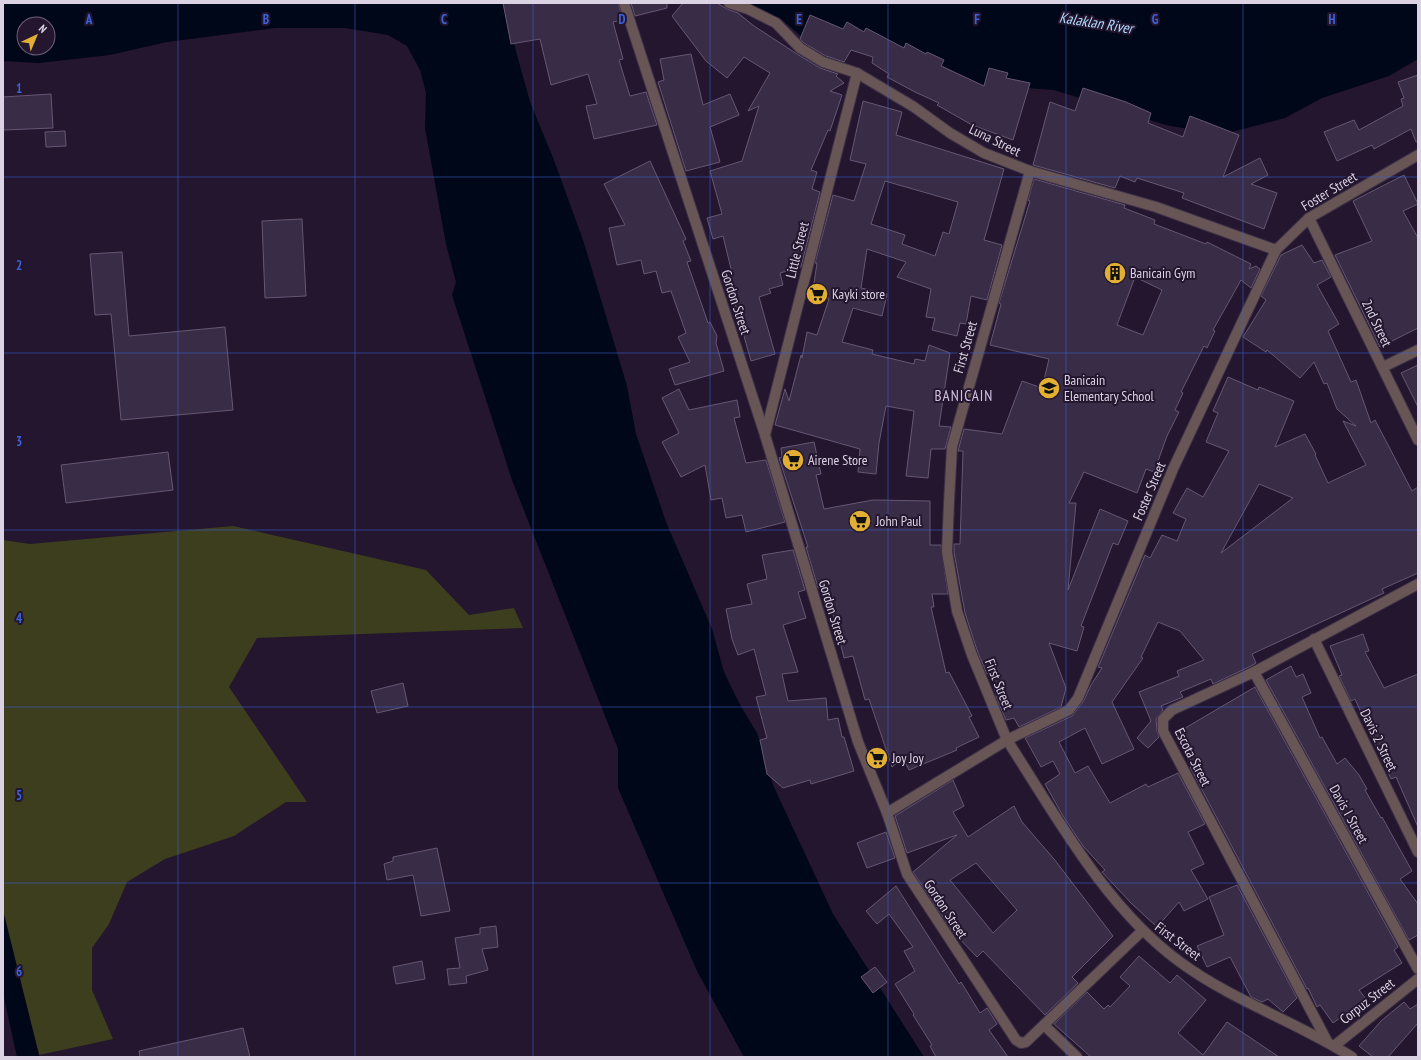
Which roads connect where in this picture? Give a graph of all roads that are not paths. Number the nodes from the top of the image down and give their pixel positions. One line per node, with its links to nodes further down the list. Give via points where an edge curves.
1 (624, 3): 10 (street, Gordon Street)
2 (729, 3): 3 (street, Luna Street, via 776,23 792,42 812,56)
3 (856, 73): 5 (street, Luna Street, via 914,106 950,133 984,153); 10 (street, Little Street)
4 (1418, 155): 6 (street, Foster Street)
5 (1030, 171): 7 (street, Luna Street, via 1156,207); 15 (street, First Street, via 952,447 949,502 947,552 957,611)
6 (1309, 218): 7 (street, Foster Street); 9 (street, 2nd Street)
7 (1276, 250): 15 (street, Foster Street, via 1173,469 1078,698 1069,710)
8 (1418, 350): 9 (street)
9 (1383, 368): 11 (street, 2nd Street)
10 (764, 434): 16 (street, Gordon Street, via 858,742)
11 (1418, 440)
12 (1418, 584): 13 (street, Escota Street)
13 (1314, 639): 14 (street, Escota Street); 17 (street, Davis 2 Street)
14 (1254, 672): 19 (street, Davis I Street); 22 (street, Escota Street, via 1172,710 1163,719 1163,731)
15 (1007, 740): 16 (street, Foster Street); 18 (street, First Street, via 1081,856)
16 (887, 813): 21 (street, Gordon Street, via 907,874 1016,1040 1026,1042)
17 (1418, 852)
18 (1142, 931): 21 (street, Gordon Street); 22 (street, First Street, via 1180,963 1220,988)
19 (1418, 969)
20 (1418, 979): 22 (street, Corpuz Street)
21 (1044, 1024): 23 (street)
22 (1330, 1043): 24 (street, First Street)
23 (1077, 1057)
24 (1352, 1057)

